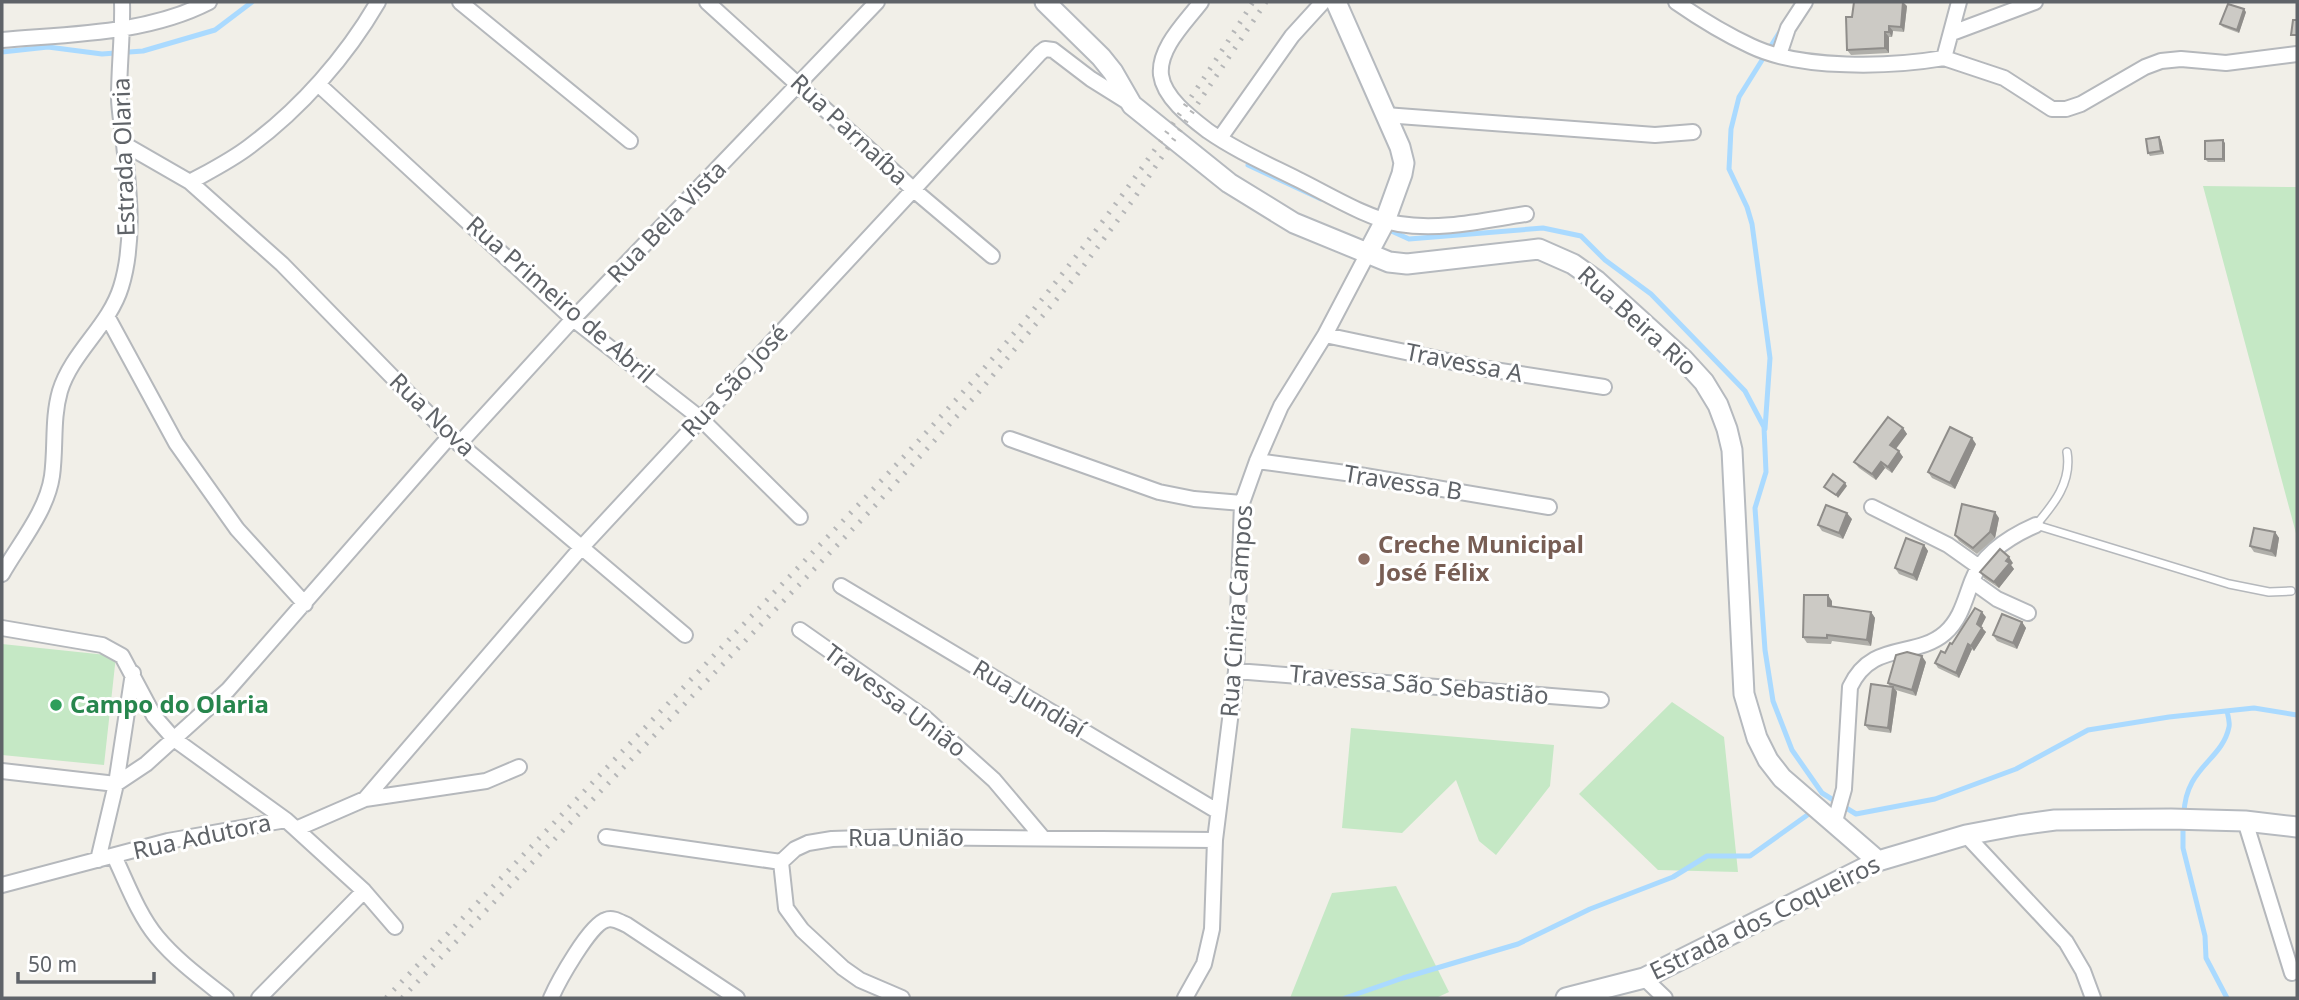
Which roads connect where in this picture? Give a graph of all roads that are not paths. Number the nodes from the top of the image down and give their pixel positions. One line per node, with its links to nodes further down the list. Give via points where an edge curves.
1 (122, 2): 15 (street, Estrada Olaria)
2 (209, 2): 15 (street)
3 (378, 2): 21 (street)
4 (460, 2): 27 (street)
5 (706, 2): 22 (street, Rua Parnaíba)
6 (877, 2): 22 (street, Rua Bela Vista)
7 (1045, 2): 23 (street, Rua Beira Rio, via 1101,57)
8 (1201, 2): 26 (street, via 1167,48 1161,73 1184,111)
9 (1324, 2): 26 (street, via 1292,36)
10 (1336, 2): 24 (street)
11 (1676, 2): 19 (street, via 1752,47)
12 (1805, 2): 19 (street)
13 (1959, 2): 16 (street)
14 (2035, 2): 16 (street)
15 (123, 33): 17 (street); 28 (street, Estrada Olaria, via 119,99)
16 (1952, 33): 20 (street)
17 (2, 40)
18 (2297, 54): 20 (street, via 2227,63 2161,61 2066,109 2052,109 2004,78)
19 (1776, 55): 20 (street, via 1871,65)
20 (1944, 58)
21 (318, 84): 29 (street, via 249,147); 36 (street, Rua Primeiro de Abril)
22 (800, 84): 30 (street, Rua Parnaíba); 36 (street, Rua Bela Vista)
23 (1132, 105): 30 (street, Rua São José, via 1045,49); 33 (street, Rua Beira Rio, via 1254,200 1294,223)
24 (1385, 115): 25 (street, via 1655,135); 32 (street, via 1404,163)
25 (1693, 132)
26 (1220, 138): 32 (street)
27 (630, 141)
28 (124, 144): 29 (street, Rua Nova); 35 (street, Estrada Olaria, via 130,218 127,258 121,288)
29 (190, 183): 41 (street, Rua Nova, via 282,264)
30 (915, 191): 34 (street, Rua Parnaíba); 39 (street, Rua São José)
31 (1526, 214): 32 (street, via 1437,225)
32 (1384, 223): 33 (street)
33 (1369, 251): 37 (street, Rua Cinira Campos); 68 (street, Rua Beira Rio, via 1389,262 1407,264 1539,249 1553,254 1597,281 1704,382 1718,405 1731,450 1744,694 1756,738 1782,778)
34 (992, 256)
35 (107, 316): 50 (street, Estrada Olaria, via 71,365 60,391 48,495); 54 (street, via 176,443 237,528)
36 (573, 318): 39 (street, Rua Primeiro de Abril); 41 (street, Rua Bela Vista)
37 (1325, 335): 38 (street, Travessa A, via 1481,368); 43 (street, Rua Cinira Campos, via 1281,406)
38 (1604, 387)
39 (700, 418): 47 (street, Rua Primeiro de Abril); 49 (street, Rua São José)
40 (1010, 439): 44 (street, via 1160,492)
41 (455, 440): 49 (street, Rua Nova); 54 (street, Rua Bela Vista)
42 (2067, 452): 48 (lane, via 2060,494)
43 (1257, 461): 44 (street, Rua Cinira Campos); 45 (street, Travessa B)
44 (1242, 503): 59 (street, Rua Cinira Campos)
45 (1549, 507)
46 (1872, 508): 51 (street, via 1948,545)
47 (800, 517)
48 (2035, 525): 51 (street, via 2015,534); 53 (lane, via 2229,584)
49 (580, 548): 58 (street, Rua Nova); 66 (street, Rua São José)
50 (2, 574)
51 (1975, 574): 55 (street, via 1997,599); 68 (street, via 1959,614 1944,633 1935,640 1877,657 1855,676 1850,687 1844,789)
52 (841, 586): 67 (street, Rua Jundiaí)
53 (2291, 591)
54 (305, 604): 62 (street, Rua Bela Vista, via 228,690)
55 (2028, 613)
56 (2, 628): 60 (street, via 102,645 122,656)
57 (800, 630): 74 (street, Travessa União, via 924,717 994,780)
58 (685, 635)
59 (1236, 671): 61 (street, Travessa São Sebastião); 67 (street, Rua Cinira Campos)
60 (133, 674): 62 (street, via 154,716); 65 (street)
61 (1601, 700)
62 (174, 739): 65 (street, Rua Bela Vista); 70 (street)
63 (519, 766): 66 (street, Rua Adutora, via 486,781)
64 (2, 771): 65 (street)
65 (116, 784): 77 (street)
66 (365, 799): 70 (street, Rua Adutora)
67 (1217, 811): 75 (street, Rua Cinira Campos)
68 (1828, 814): 78 (street, Rua Beira Rio)
69 (2245, 821): 71 (street, Estrada dos Coqueiros); 72 (street, Estrada dos Coqueiros, via 2055,820); 83 (street)
70 (291, 824): 76 (street, Rua Adutora, via 168,841); 81 (street)
71 (2297, 827)
72 (1966, 835): 78 (street, Estrada dos Coqueiros); 93 (street, via 2066,942)
73 (606, 836): 79 (street)
74 (1043, 838): 75 (street, Rua União); 79 (street, Rua União, via 832,839 808,843)
75 (1214, 840): 90 (street, Rua Cinira Campos, via 1209,947 1205,964)
76 (114, 856): 77 (street, Rua Adutora); 85 (street, via 156,936)
77 (98, 860): 80 (street, Rua Adutora)
78 (1878, 861): 84 (street, Estrada dos Coqueiros)
79 (781, 862): 89 (street, via 786,908 802,930 851,974)
80 (2, 885)
81 (364, 891): 82 (street); 86 (street)
82 (395, 927)
83 (2292, 973)
84 (1644, 978): 91 (street, Estrada dos Coqueiros); 92 (street)
85 (226, 998)
86 (259, 998)
87 (551, 998): 88 (street, via 595,928 614,919)
88 (737, 998)
89 (902, 998)
90 (1185, 998)
91 (1566, 998)
92 (1665, 998)
93 (2093, 998)

